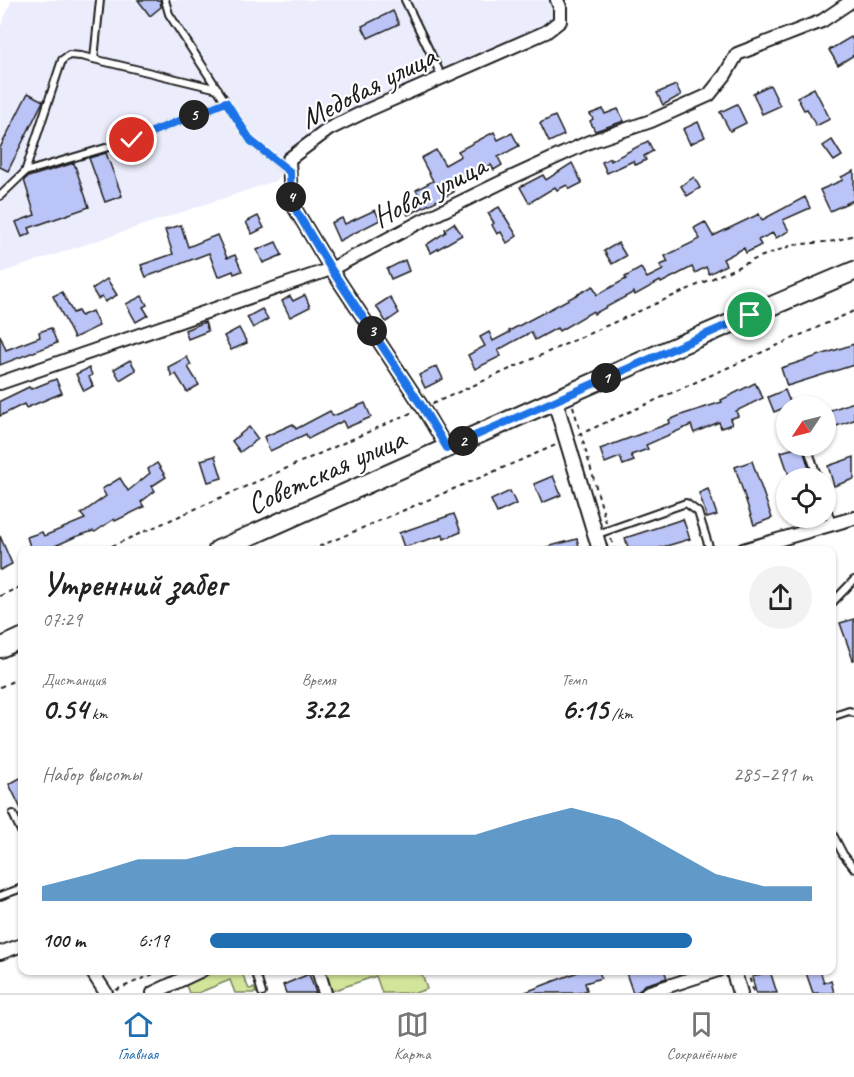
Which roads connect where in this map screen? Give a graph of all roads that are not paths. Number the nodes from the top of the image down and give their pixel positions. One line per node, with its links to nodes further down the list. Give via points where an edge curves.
1 (100, 0): 7 (lane)
2 (165, 0): 9 (lane, via 169,14)
3 (405, 0): 8 (lane)
4 (557, 0): 8 (street, Медовая улица, via 560,21 546,32)
5 (853, 0): 6 (street, Новая улица)
6 (841, 4): 14 (street, Новая улица, via 810,26 736,54 709,94 514,176)
7 (94, 59): 9 (lane); 11 (lane, via 69,55 62,60)
8 (442, 77): 12 (street, Медовая улица, via 329,129 289,159)
9 (218, 89): 10 (lane)
10 (226, 102): 11 (lane, via 132,140); 12 (lane, via 251,141)
11 (25, 172): 13 (lane)
12 (290, 172): 14 (street, Медовая улица, via 291,202)
13 (0, 196)
14 (331, 269): 16 (street, Новая улица); 18 (street, Медовая улица)
15 (854, 271): 17 (main road, Советская улица)
16 (0, 383)
17 (562, 398): 18 (main road, Советская улица); 22 (street, via 567,441)
18 (447, 448): 23 (main road, Советская улица)
19 (854, 518): 20 (street)
20 (836, 523)
21 (818, 528): 26 (street)
22 (602, 532): 24 (street); 25 (lane, via 686,503 698,512)
23 (227, 546)
24 (600, 546)
25 (709, 546)
26 (757, 546)
27 (854, 580): 28 (lane)
28 (836, 599)
29 (18, 640): 30 (main road)
30 (0, 648)
31 (854, 713): 32 (lane)
32 (836, 715)
33 (13, 814): 34 (lane)
34 (18, 825)
35 (836, 841): 36 (lane)
36 (854, 868)
37 (18, 889): 38 (lane)
38 (0, 896)
39 (18, 946): 40 (street)
40 (0, 953)
41 (94, 975): 47 (street)
42 (191, 975): 48 (street)
43 (257, 975): 49 (lane)
44 (320, 975): 50 (street)
45 (703, 975): 51 (street)
46 (735, 975): 52 (street)
47 (107, 993)
48 (153, 993)
49 (262, 993)
50 (325, 993)
51 (647, 993)
52 (740, 993)

